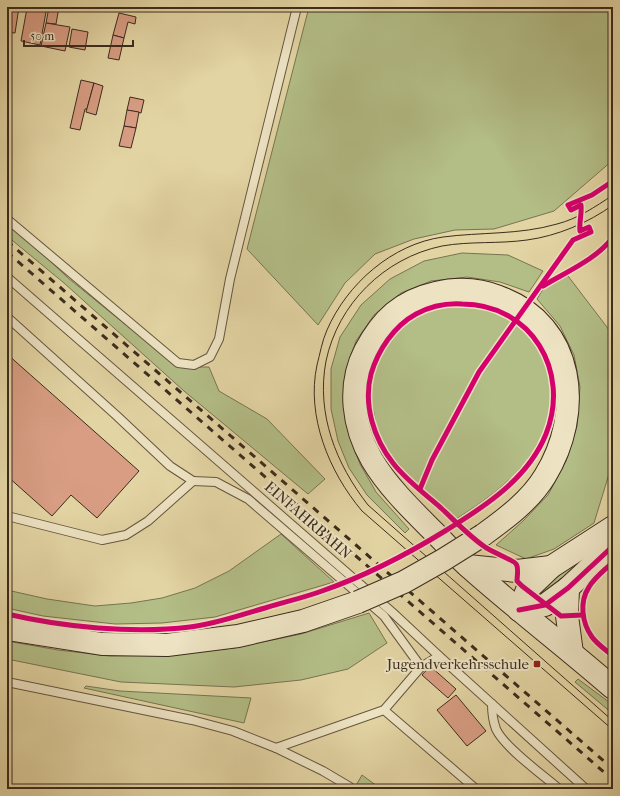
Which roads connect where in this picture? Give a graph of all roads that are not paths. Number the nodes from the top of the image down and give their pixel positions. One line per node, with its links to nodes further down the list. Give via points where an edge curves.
1 (297, 7): 2 (lane, via 230,279 219,339 210,357 194,365 178,363)
2 (7, 219)
3 (7, 277): 15 (lane, EINFAHRBAHN, via 392,612)
4 (7, 317): 5 (lane, via 170,466)
5 (193, 481): 6 (lane, via 132,532 108,539 102,540); 16 (lane, via 216,482 248,499 384,616)
6 (7, 516)
7 (613, 527): 10 (main road)
8 (613, 546): 11 (main road)
9 (468, 566): 10 (main road, via 517,571); 12 (main road); 13 (main road, bridge, via 407,505 384,478 363,442 354,399 355,381 361,359 373,335 391,315 406,304 426,296 447,291 470,290 492,294 513,302 536,318 552,338 563,361 568,385 565,428 558,452 545,478 522,504 483,535 443,560 404,582 358,602 303,621 245,635 168,645 102,644)
10 (551, 567): 12 (main road, via 527,590)
11 (568, 588): 12 (main road, via 545,605); 14 (main road, via 567,616)
12 (519, 610): 14 (main road)
13 (7, 629)
14 (572, 653): 18 (main road)
15 (439, 656): 16 (lane); 19 (lane, EINFAHRBAHN)
16 (420, 666): 20 (lane)
17 (7, 682): 21 (lane, via 192,720 233,731)
18 (613, 688)
19 (492, 704): 24 (lane, via 496,730 509,746); 25 (lane, EINFAHRBAHN)
20 (384, 710): 21 (lane); 23 (lane)
21 (276, 748): 22 (lane)
22 (350, 787)
23 (476, 789)
24 (559, 789)
25 (586, 789)

